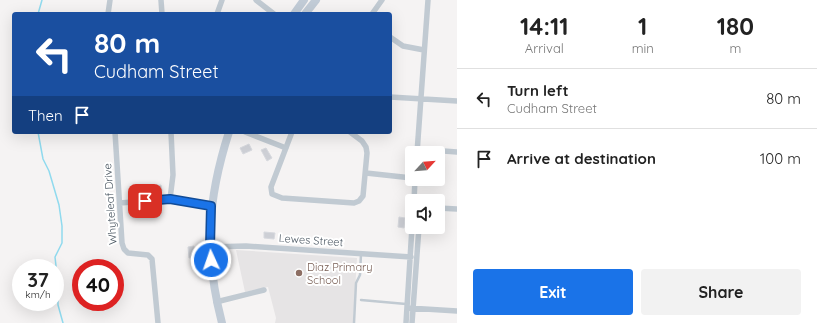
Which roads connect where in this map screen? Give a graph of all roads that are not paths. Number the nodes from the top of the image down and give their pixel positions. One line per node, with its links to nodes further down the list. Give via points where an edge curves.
1 (110, 0): 9 (street)
2 (161, 0): 10 (street)
3 (222, 0): 11 (street)
4 (256, 0): 12 (street)
5 (304, 0): 13 (street)
6 (316, 0): 14 (street)
7 (382, 0): 15 (street)
8 (428, 0): 17 (street)
9 (108, 12)
10 (162, 12)
11 (218, 12)
12 (271, 12)
13 (295, 12)
14 (307, 12)
15 (373, 12)
16 (392, 39): 17 (street, via 403,46)
17 (424, 50): 19 (street)
18 (392, 97): 19 (street)
19 (420, 98): 20 (street); 27 (street)
20 (457, 101)
21 (115, 134): 34 (street, Whyteleaf Drive)
22 (171, 134): 33 (street, via 173,175)
23 (228, 134): 35 (street, via 220,158)
24 (250, 134): 28 (street)
25 (291, 134): 28 (street)
26 (353, 134): 31 (street, via 366,147)
27 (417, 146)
28 (286, 148): 31 (street, via 271,187 271,192 277,197 357,202 363,196)
29 (445, 152): 30 (street)
30 (457, 152)
31 (366, 173): 32 (street)
32 (405, 177)
33 (170, 199): 34 (street); 35 (street)
34 (120, 203): 48 (street, Whyteleaf Drive, via 124,249 130,254 148,255 152,259)
35 (211, 206): 40 (street)
36 (445, 208): 37 (street)
37 (457, 209)
38 (412, 234): 42 (street)
39 (418, 234): 46 (street)
40 (210, 247): 41 (street, Lewes Street, via 246,246); 45 (street)
41 (361, 254): 42 (street, Lewes Street); 50 (lane, via 360,275 356,283)
42 (411, 257): 46 (street)
43 (264, 290): 45 (street)
44 (361, 300): 46 (lane)
45 (216, 302): 49 (street)
46 (409, 307): 47 (street); 51 (street); 52 (street)
47 (457, 311)
48 (158, 323)
49 (222, 323)
50 (354, 323)
51 (406, 323)
52 (412, 323)

